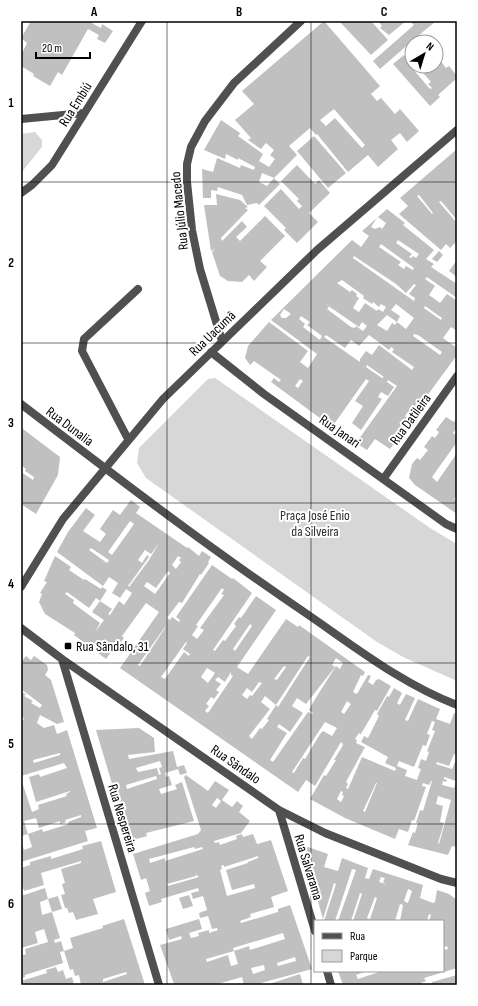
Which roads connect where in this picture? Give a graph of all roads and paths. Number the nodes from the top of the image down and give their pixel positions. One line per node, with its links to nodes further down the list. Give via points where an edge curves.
1 (142, 21): 3 (street, Rua Embiú)
2 (301, 21): 8 (street, Rua Júlio Macedo, via 234,83 205,122 191,147 187,164 187,182 192,230 200,269)
3 (84, 113): 4 (street); 6 (street, Rua Embiú, via 52,165)
4 (21, 120)
5 (457, 130): 8 (street, Rua Uacumã, via 317,250)
6 (21, 193)
7 (138, 288): 12 (street, via 84,339 82,345 82,351)
8 (222, 341): 9 (street, Rua Uacumã)
9 (210, 352): 12 (street, Rua Uacumã); 14 (street, Rua Janari, via 264,394)
10 (457, 376): 14 (street, Rua Datileira)
11 (21, 404): 13 (street, Rua Dunalia)
12 (128, 439): 13 (street, Rua Uacumã)
13 (104, 468): 16 (street, Rua Uacumã, via 63,519); 19 (street, via 269,588 397,676)
14 (384, 478): 15 (street, Rua Janari, via 446,524)
15 (457, 529)
16 (21, 587)
17 (21, 628): 18 (street, Rua Sãndalo)
18 (62, 659): 20 (street, Rua Sãndalo); 24 (street, Rua Nespereira)
19 (457, 705)
20 (279, 810): 21 (street, Rua Sãndalo, via 325,833); 22 (street, Rua Salvarama)
21 (457, 883)
22 (314, 928)
23 (327, 972): 25 (street)
24 (159, 985)
25 (331, 985)

